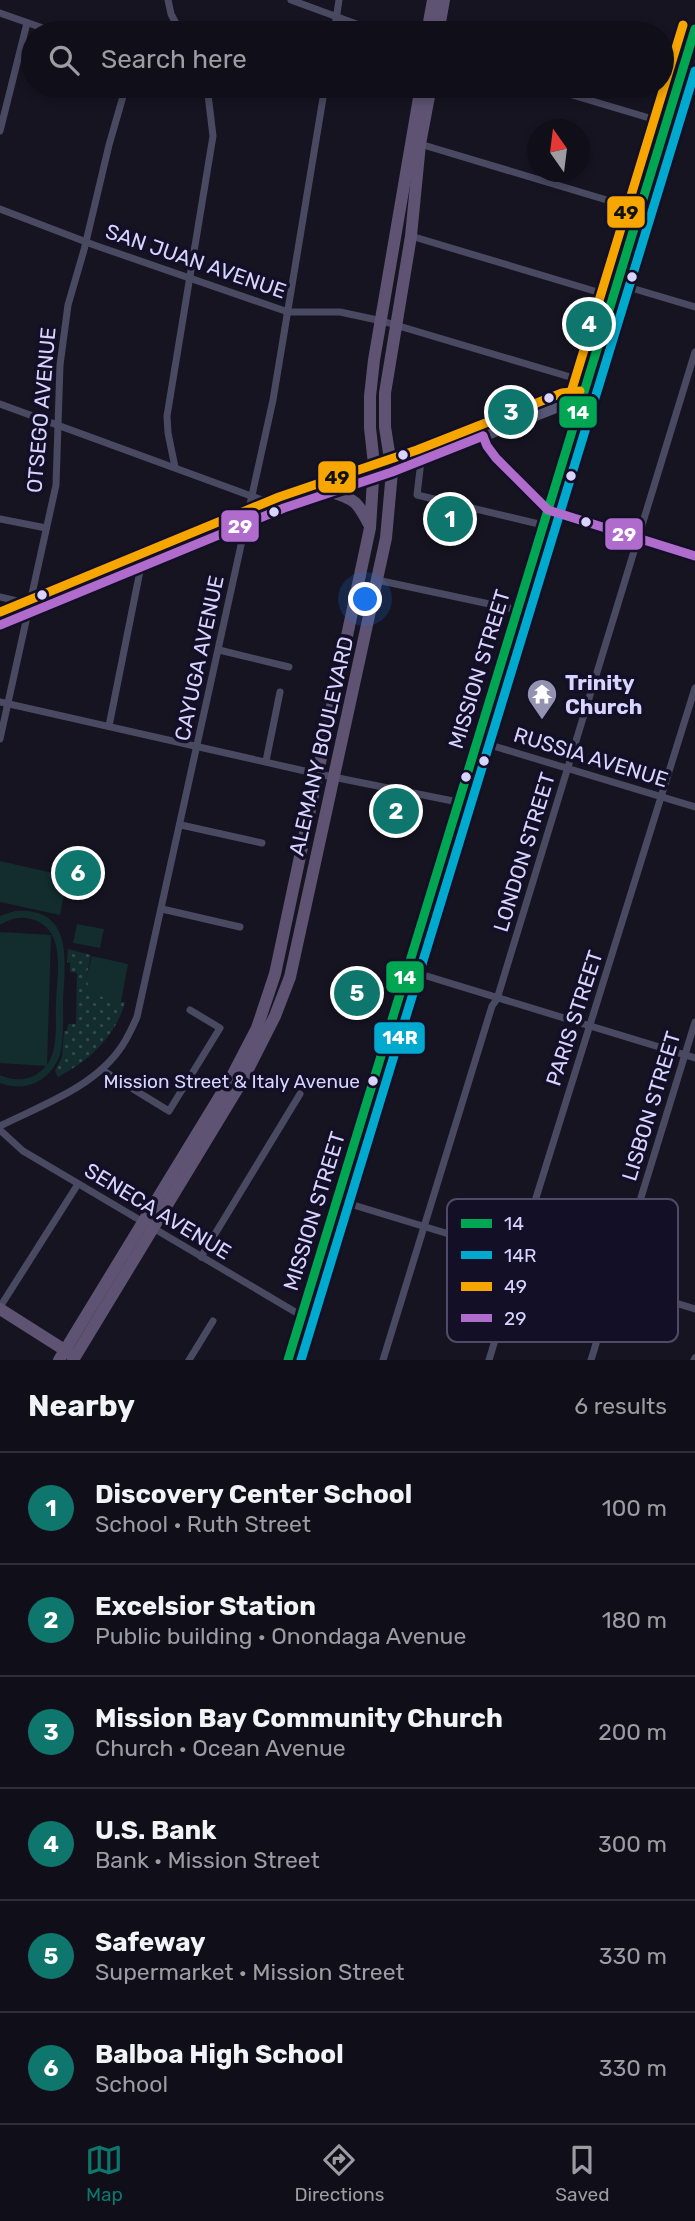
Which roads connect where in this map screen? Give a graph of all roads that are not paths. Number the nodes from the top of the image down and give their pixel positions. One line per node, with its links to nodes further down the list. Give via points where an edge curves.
1 (168, 0): 9 (street)
2 (291, 0): 7 (street)
3 (339, 0): 7 (street)
4 (433, 0): 12 (main road)
5 (444, 0): 13 (main road)
6 (0, 13): 8 (street)
7 (337, 17): 10 (street); 11 (street)
8 (22, 21)
9 (175, 21)
10 (336, 21)
11 (348, 21)
12 (429, 21)
13 (440, 21)
14 (695, 29): 16 (main road, MISSION STREET)
15 (21, 47): 24 (street)
16 (691, 55): 23 (main road, MISSION STREET)
17 (123, 98): 29 (street, OTSEGO AVENUE)
18 (207, 98): 30 (street, via 213,135)
19 (323, 98): 33 (street, CAYUGA AVENUE)
20 (419, 98): 34 (main road, ALEMANY BOULEVARD)
21 (430, 98): 25 (main road, ALEMANY BOULEVARD)
22 (582, 98): 23 (street)
23 (666, 123): 27 (main road, MISSION STREET)
24 (0, 131)
25 (420, 144): 27 (street); 28 (main road, ALEMANY BOULEVARD)
26 (0, 209): 29 (street, SAN JUAN AVENUE)
27 (640, 210): 31 (main road, MISSION STREET)
28 (411, 236): 31 (street, via 601,293); 35 (main road, ALEMANY BOULEVARD)
29 (86, 242): 30 (street, SAN JUAN AVENUE); 40 (street, OTSEGO AVENUE, via 68,305)
30 (190, 278): 33 (street, SAN JUAN AVENUE); 43 (street, via 167,416)
31 (615, 290): 32 (street, via 628,286); 37 (main road, MISSION STREET)
32 (695, 307)
33 (288, 312): 34 (street, SAN JUAN AVENUE, via 340,312); 47 (street, CAYUGA AVENUE)
34 (382, 321): 35 (street, SAN JUAN AVENUE); 45 (main road, ALEMANY BOULEVARD, via 370,396)
35 (396, 326): 37 (street, SAN JUAN AVENUE); 44 (main road, ALEMANY BOULEVARD, via 385,393)
36 (695, 352): 55 (street, LONDON STREET)
37 (587, 382): 38 (main road, MISSION STREET)
38 (581, 403): 41 (main road, via 566,404); 49 (main road, MISSION STREET)
39 (0, 404): 40 (street)
40 (58, 425): 43 (street); 53 (street, OTSEGO AVENUE, via 55,485)
41 (483, 436): 42 (main road); 49 (street, via 496,458)
42 (421, 461): 44 (main road); 52 (street, via 417,495)
43 (175, 467): 47 (street)
44 (392, 472): 45 (main road); 58 (main road, ALEMANY BOULEVARD)
45 (374, 477): 46 (main road); 54 (main road, ALEMANY BOULEVARD)
46 (331, 492): 48 (main road); 54 (main road, via 354,500)
47 (253, 495): 48 (street); 51 (street, CAYUGA AVENUE)
48 (284, 508): 51 (main road)
49 (548, 510): 52 (main road, MISSION STREET); 55 (street)
50 (0, 519): 53 (street)
51 (246, 524): 57 (main road); 63 (street, CAYUGA AVENUE)
52 (543, 525): 60 (main road, MISSION STREET)
53 (46, 528): 61 (street, OTSEGO AVENUE)
54 (370, 528): 74 (main road, ALEMANY BOULEVARD)
55 (638, 539): 56 (street); 73 (street, LONDON STREET)
56 (695, 556)
57 (141, 566): 61 (main road); 68 (street)
58 (377, 580): 60 (street); 75 (main road, ALEMANY BOULEVARD)
59 (0, 597): 61 (street, via 17,601)
60 (518, 610): 70 (main road, MISSION STREET)
61 (26, 614): 62 (main road); 67 (street, OTSEGO AVENUE)
62 (0, 625)
63 (219, 650): 64 (street); 71 (street, CAYUGA AVENUE)
64 (289, 667)
65 (695, 688): 76 (street, PARIS STREET)
66 (280, 692): 72 (street)
67 (4, 703): 68 (street); 69 (street, OTSEGO AVENUE)
68 (109, 726): 71 (street)
69 (0, 739)
70 (477, 741): 73 (street, RUSSIA AVENUE); 77 (main road, MISSION STREET)
71 (198, 746): 72 (street); 79 (street, CAYUGA AVENUE)
72 (266, 761): 74 (street)
73 (567, 768): 76 (street, RUSSIA AVENUE); 84 (street, LONDON STREET)
74 (318, 774): 75 (street); 97 (main road, ALEMANY BOULEVARD, via 275,974 257,1028)
75 (332, 777): 77 (street); 97 (main road, ALEMANY BOULEVARD, via 290,977 275,1016 241,1083)
76 (662, 797): 78 (street, RUSSIA AVENUE); 87 (street, PARIS STREET)
77 (458, 802): 83 (main road, MISSION STREET)
78 (695, 807)
79 (181, 825): 80 (street); 81 (street, CAYUGA AVENUE)
80 (262, 843)
81 (162, 909): 82 (street); 90 (street, CAYUGA AVENUE, via 137,1017 123,1046)
82 (240, 927)
83 (407, 970): 84 (street); 96 (main road, MISSION STREET)
84 (497, 999): 87 (street); 98 (street, LONDON STREET)
85 (190, 1010): 90 (street, via 220,1028 169,1111)
86 (695, 1023): 88 (street, LISBON STREET)
87 (590, 1027): 88 (street); 94 (street, PARIS STREET)
88 (685, 1055): 89 (street); 95 (street, LISBON STREET)
89 (695, 1058)
90 (102, 1070): 92 (street, CAYUGA AVENUE)
91 (300, 1094): 100 (street)
92 (0, 1128): 93 (street, SENECA AVENUE, via 23,1150)
93 (78, 1184): 97 (street, SENECA AVENUE); 102 (street)
94 (535, 1199)
95 (641, 1199)
96 (337, 1200): 98 (street); 104 (main road, MISSION STREET)
97 (148, 1226): 100 (street, SENECA AVENUE); 108 (main road, ALEMANY BOULEVARD)
98 (424, 1226): 99 (street); 111 (street, LONDON STREET)
99 (447, 1233)
100 (201, 1257): 104 (street, SENECA AVENUE)
101 (678, 1303): 103 (street)
102 (0, 1308): 108 (main road)
103 (695, 1308)
104 (302, 1316): 110 (main road, MISSION STREET)
105 (213, 1321): 109 (street)
106 (494, 1342): 112 (street, PARIS STREET)
107 (597, 1342): 113 (street, LISBON STREET)
108 (70, 1357)
109 (189, 1360)
110 (289, 1360)
111 (383, 1360)
112 (489, 1360)
113 (592, 1360)

